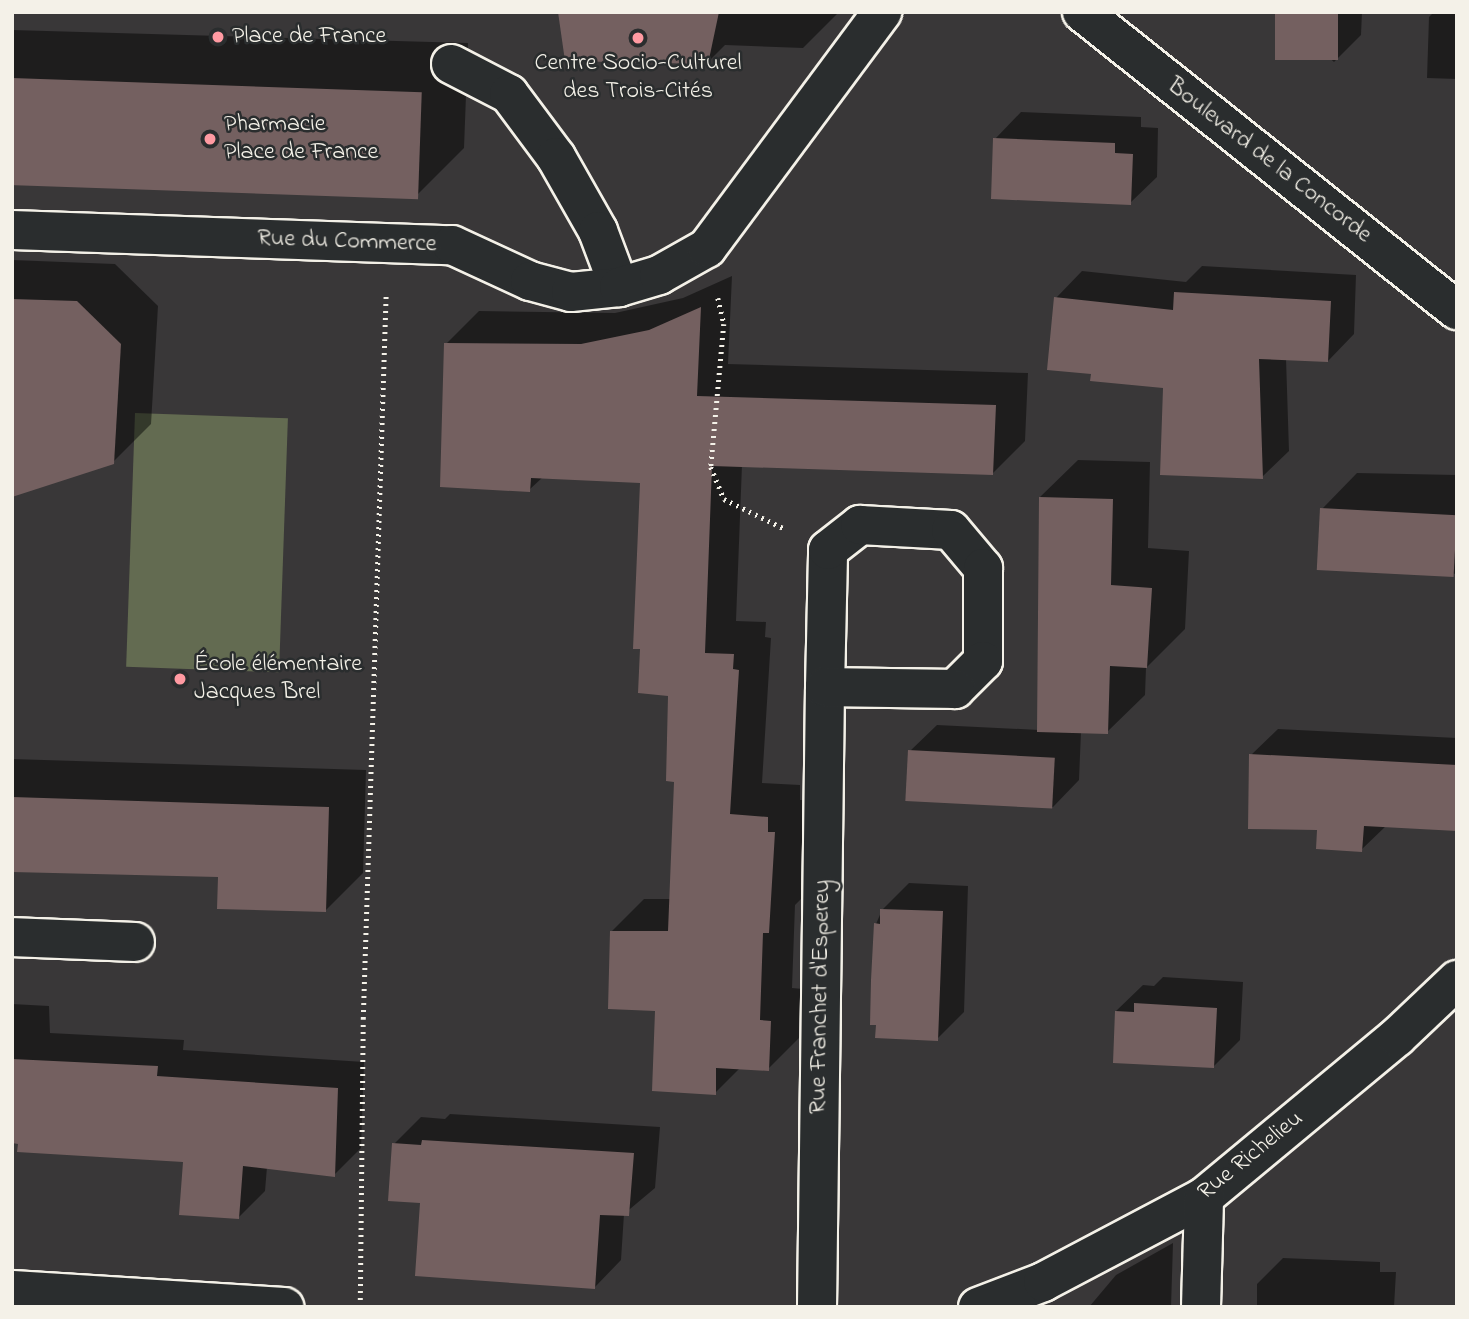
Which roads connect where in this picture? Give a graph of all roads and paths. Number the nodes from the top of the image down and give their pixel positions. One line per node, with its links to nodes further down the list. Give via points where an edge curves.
1 (882, 12): 6 (street, Rue du Commerce)
2 (1082, 12): 8 (street, Boulevard de la Concorde)
3 (451, 64): 7 (street, via 509,94 556,156 598,231)
4 (12, 230): 5 (street, Rue du Commerce)
5 (391, 243): 7 (street, Rue du Commerce, via 452,245 530,281 571,292); 17 (path, via 380,386)
6 (707, 248): 7 (street, Rue du Commerce, via 659,275); 9 (path, via 724,324 711,467 724,499)
7 (619, 287)
8 (1454, 303)
9 (828, 550): 10 (street, Rue Franchet d'Esperey); 10 (street, via 860,525 951,530 983,568 983,661 955,689)
10 (825, 687): 18 (street, Rue Franchet d'Esperey)
11 (12, 937): 12 (street)
12 (135, 942)
13 (1457, 980): 14 (street, Rue Richelieu, via 1397,1037)
14 (1204, 1197): 19 (street, Rue Richelieu, via 1043,1282); 20 (street)
15 (12, 1290): 16 (street)
16 (284, 1307)
17 (360, 1307)
18 (817, 1307)
19 (978, 1307)
20 (1201, 1307)

